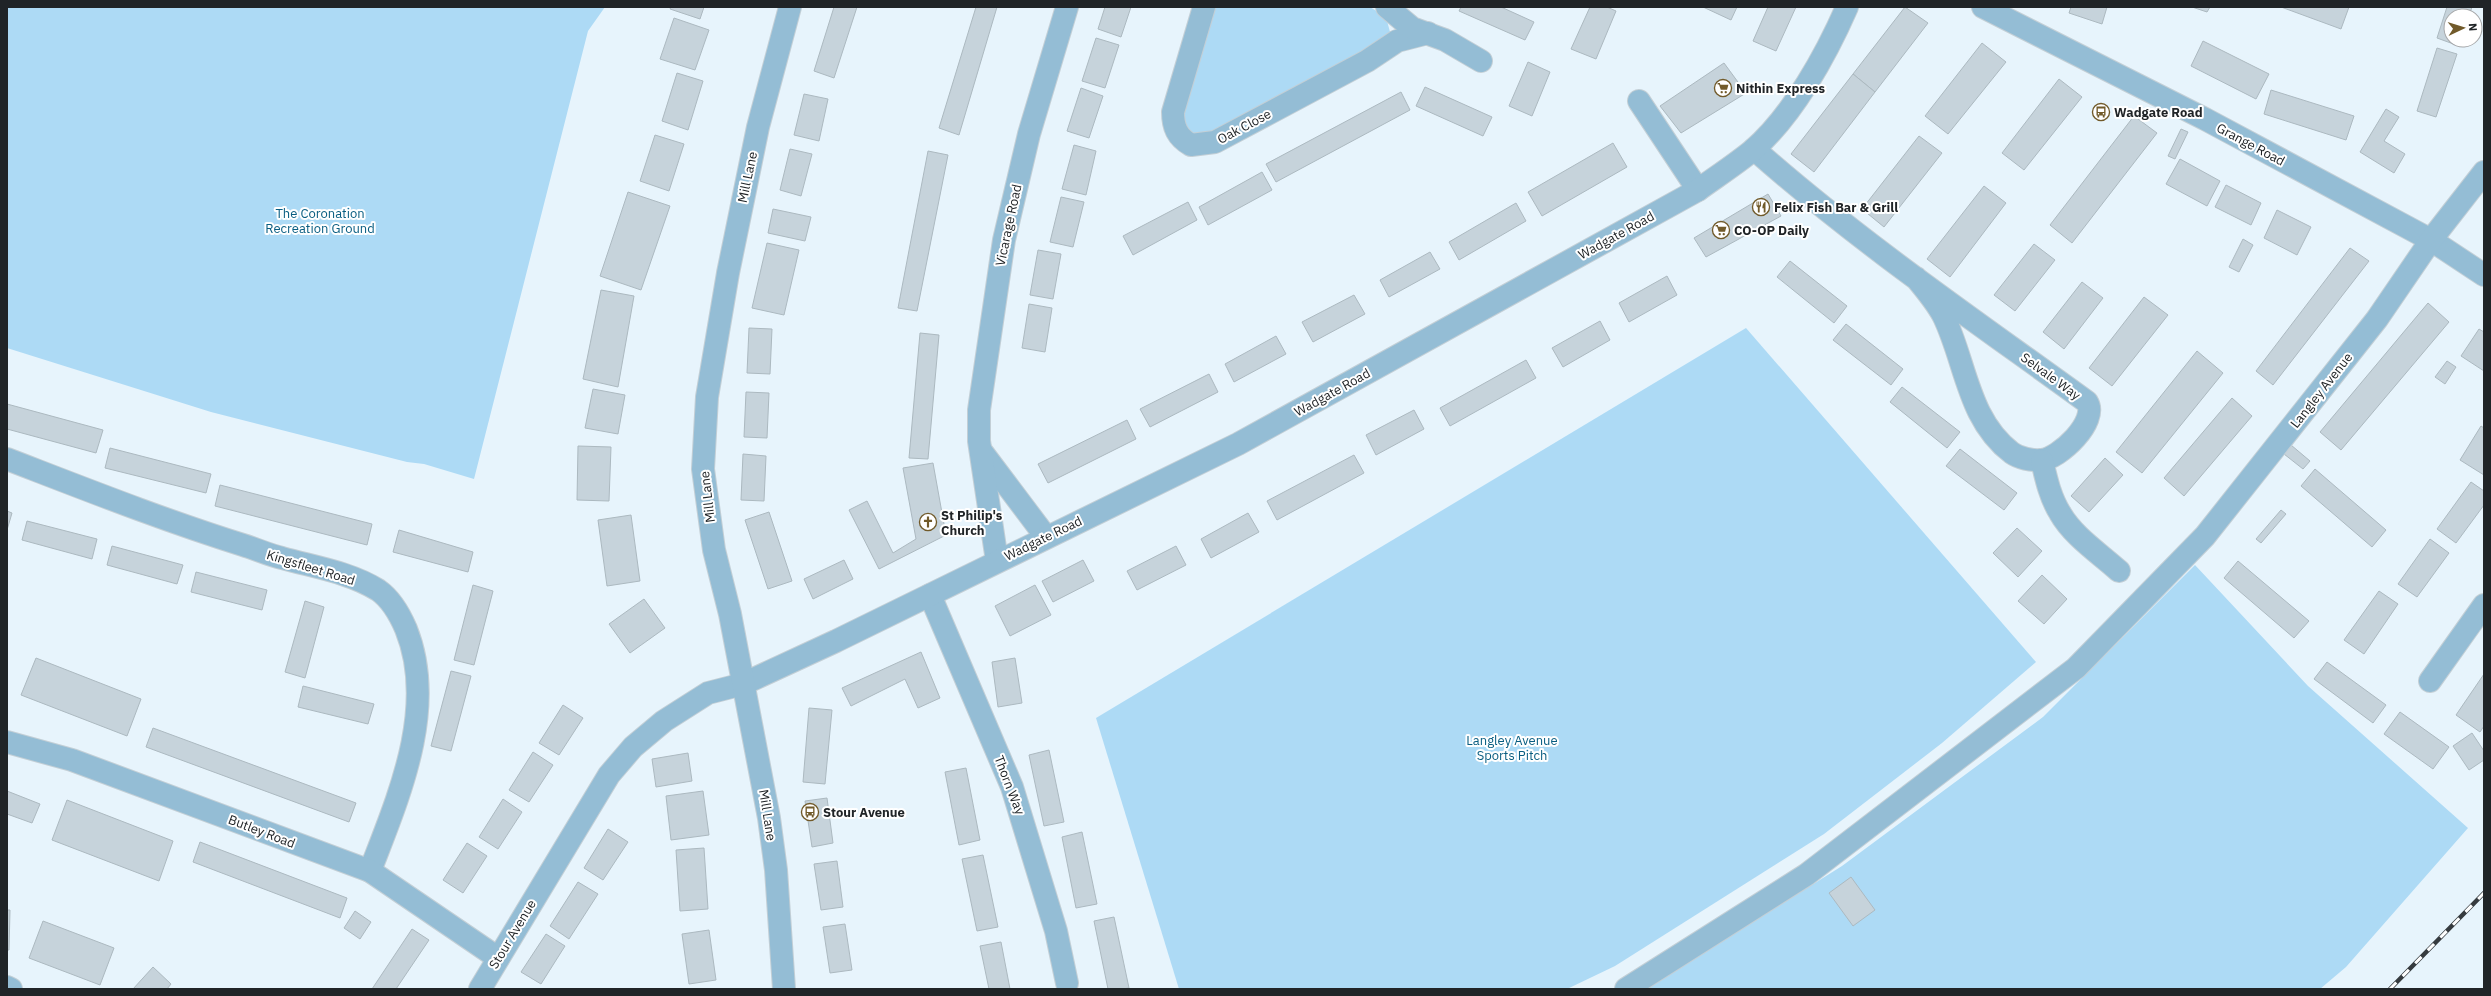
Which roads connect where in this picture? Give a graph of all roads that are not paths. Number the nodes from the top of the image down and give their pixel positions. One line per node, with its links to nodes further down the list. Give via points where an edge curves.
1 (790, 7): 25 (street, Mill Lane, via 758,127 738,222 707,397 704,476 714,550 730,614)
2 (1067, 7): 16 (street, Vicarage Road, via 1029,134 1004,240 980,410)
3 (1204, 7): 7 (street, Oak Close, via 1173,112 1175,129 1179,136 1191,145 1215,142 1367,61 1398,41)
4 (1387, 7): 7 (street, via 1405,23)
5 (1847, 7): 10 (street, Wadgate Road, via 1836,32 1808,80)
6 (1983, 7): 13 (street, Grange Road, via 2205,119)
7 (1428, 33): 8 (street)
8 (1481, 61)
9 (1638, 101): 12 (street)
10 (1754, 149): 12 (street, Wadgate Road); 15 (street, Selvale Way, via 1790,181)
11 (2484, 172): 13 (street, Langley Avenue)
12 (1698, 190): 19 (street, Wadgate Road, via 1238,444)
13 (2432, 240): 14 (street, Grange Road); 34 (street, Langley Avenue, via 2377,320 2205,536 2076,668 1806,875)
14 (2484, 275)
15 (1916, 278): 18 (street, Selvale Way, via 1944,316 1970,392 1987,425 2013,453 2023,458); 18 (street, Selvale Way, via 2089,404 2090,412 2083,429 2066,448)
16 (980, 450): 19 (street); 20 (street, Vicarage Road)
17 (7, 459): 27 (street, Kingsfleet Road, via 173,523 281,558 340,573 378,590 392,603 407,631 415,661 416,710 406,772)
18 (2042, 461): 21 (street, via 2050,489 2068,525)
19 (1046, 537): 20 (street, Wadgate Road)
20 (997, 561): 22 (street, Wadgate Road)
21 (2119, 571)
22 (930, 595): 25 (street, Wadgate Road); 30 (street, Thorn Way, via 1012,787)
23 (2484, 605): 24 (street)
24 (2430, 681)
25 (742, 684): 28 (street, Stour Avenue, via 708,693 681,709 633,747 617,764); 33 (street, Mill Lane, via 771,831 782,935)
26 (7, 742): 27 (street, Butley Road, via 72,760)
27 (370, 871): 28 (street, Butley Road)
28 (498, 958): 32 (street, Stour Avenue)
29 (7, 987): 31 (street)
30 (1070, 987)
31 (11, 989)
32 (480, 989)
33 (784, 989)
34 (1626, 989)

